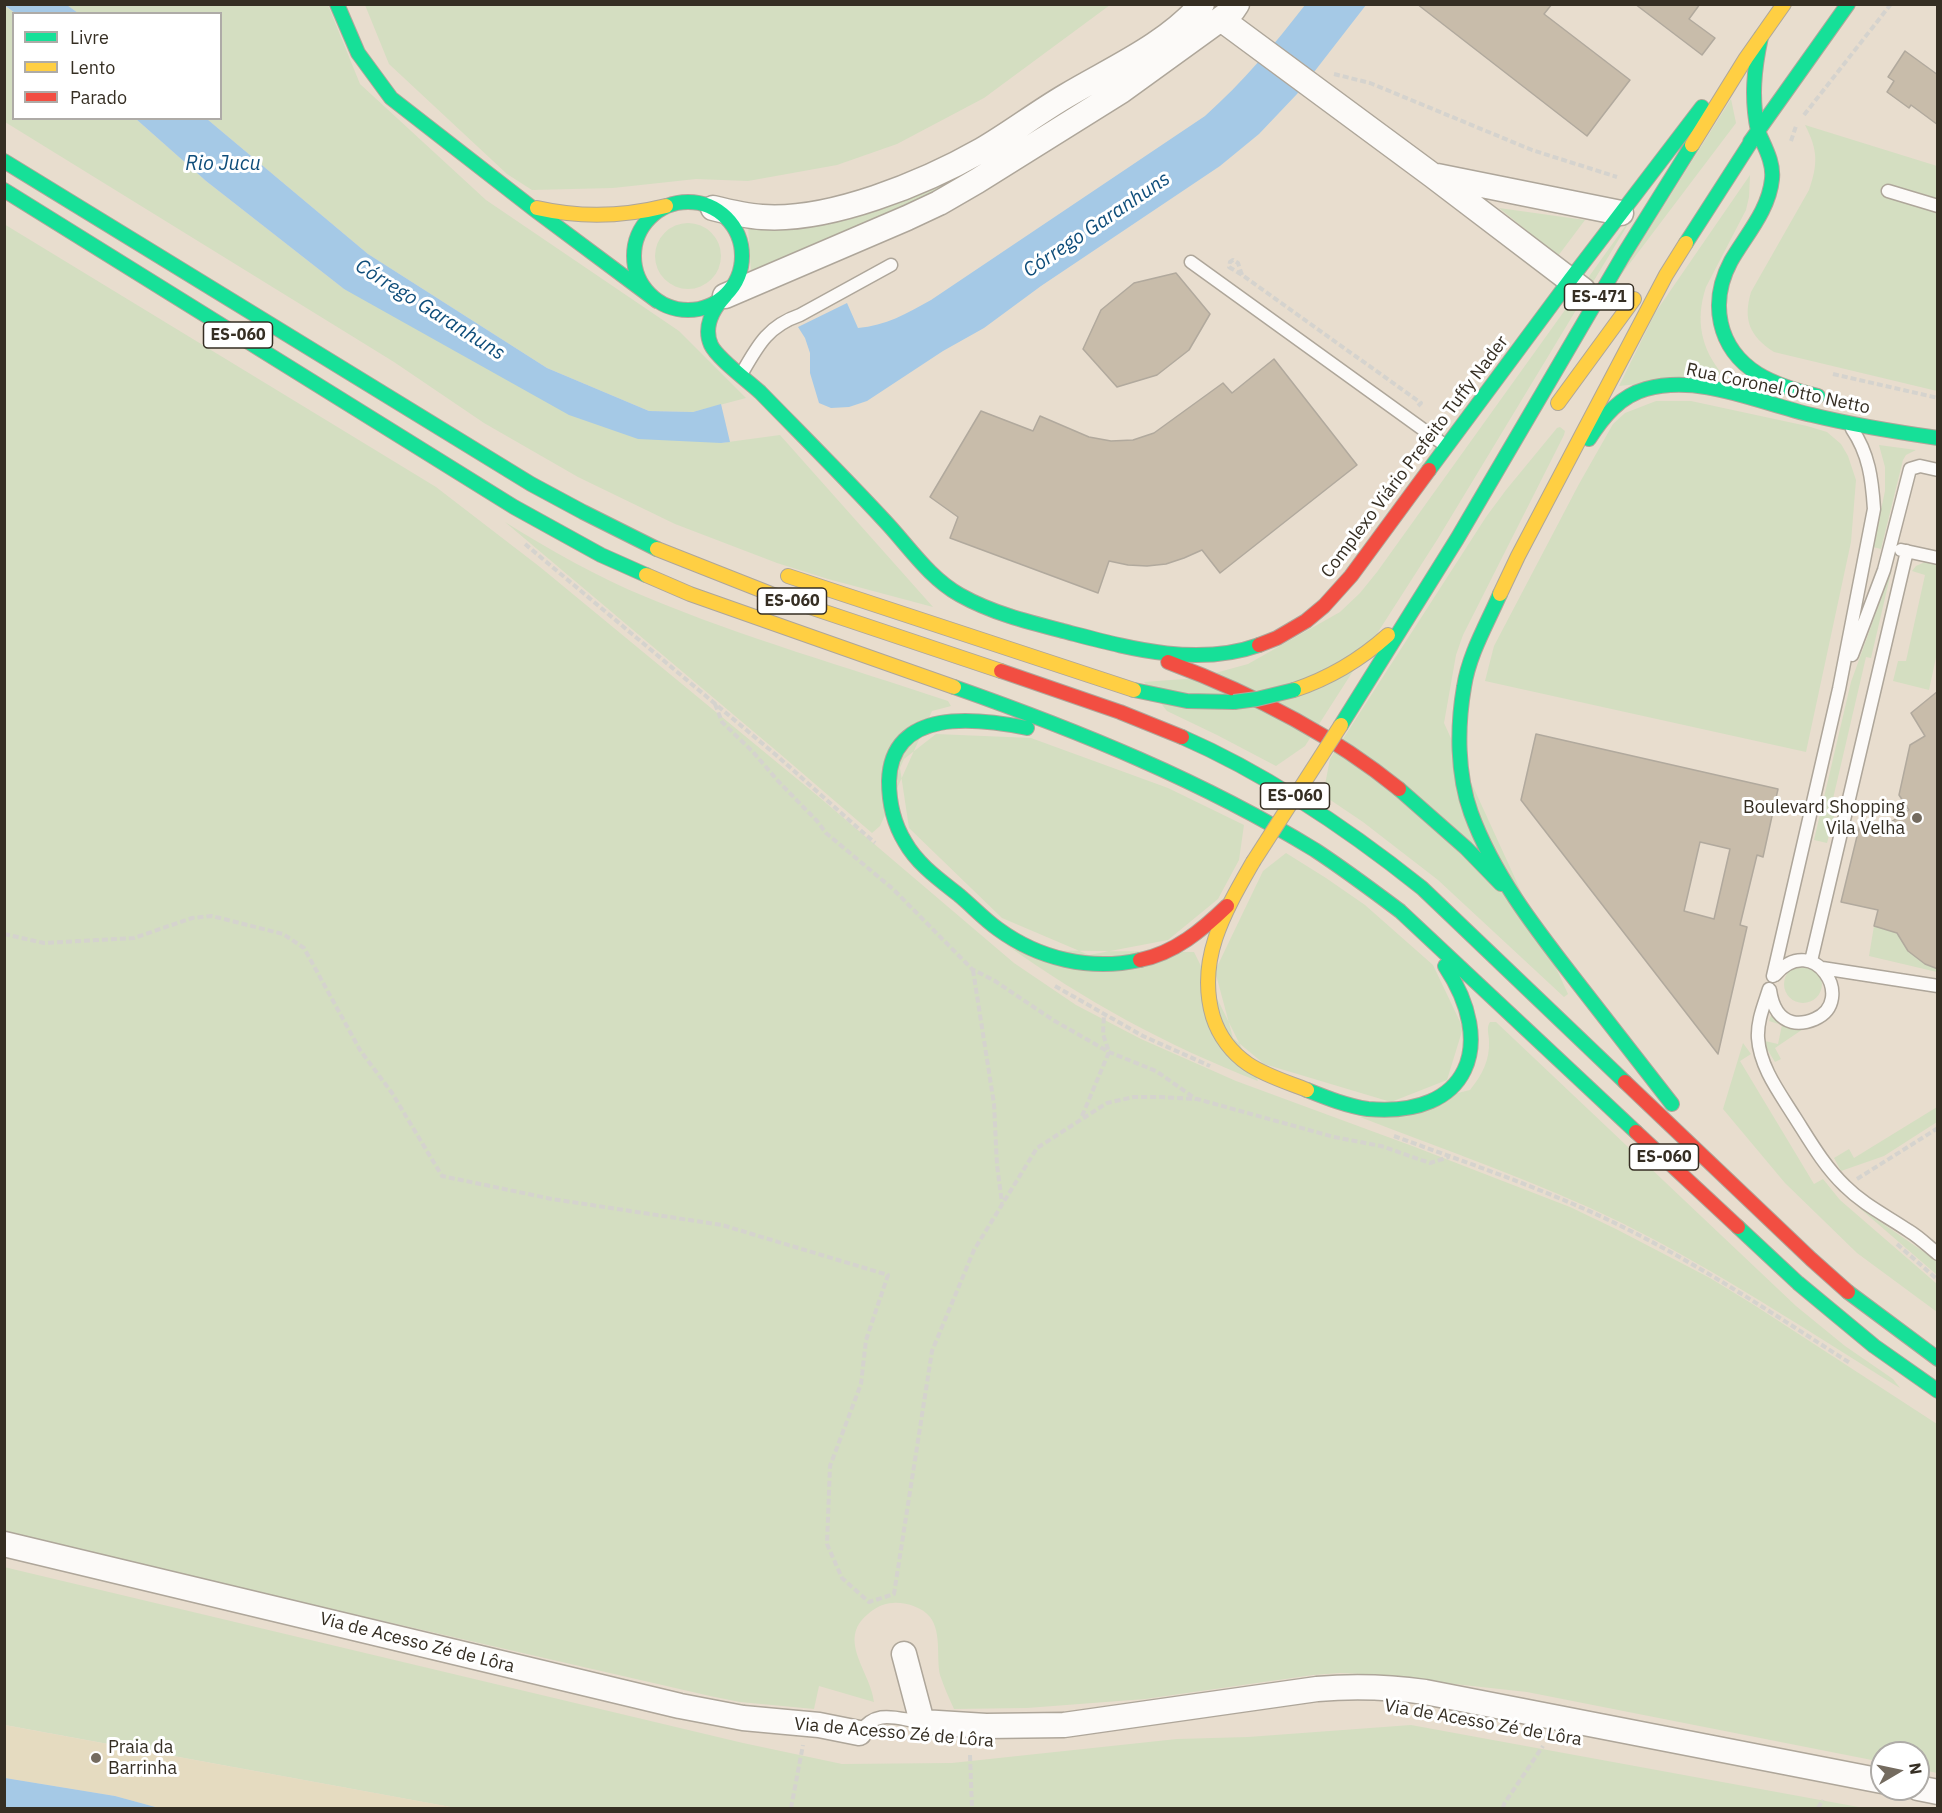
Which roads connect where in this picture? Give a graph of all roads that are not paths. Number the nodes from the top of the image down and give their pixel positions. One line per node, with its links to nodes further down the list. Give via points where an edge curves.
1 (337, 4): 14 (main road, via 358,52 391,98)
2 (1202, 4): 16 (street, via 1138,55 983,149 916,183 806,215 763,217)
3 (1784, 4): 6 (main road, ES-471)
4 (1848, 4): 8 (main road, ES-471)
5 (1229, 12): 10 (street, via 1255,45 1322,80); 21 (street, via 1121,91 948,197)
6 (1761, 37): 7 (main road, ES-471); 8 (main road, Rua Coronel Otto Netto, via 1752,86)
7 (1746, 58): 17 (main road, Complexo Viário Prefeito Tuffy Nader, via 1692,119); 23 (main road, ES-471)
8 (1758, 131): 25 (main road, Rua Coronel Otto Netto, via 1771,168 1769,195 1724,275 1718,298 1719,319 1726,343 1755,373 1790,389); 26 (main road, ES-471); 39 (main road, via 1666,275)
9 (4, 160): 33 (main road, ES-060)
10 (1432, 175): 17 (street); 20 (street)
11 (4, 190): 45 (main road, ES-060, via 514,507 601,555 708,602 1036,716)
12 (1888, 191): 15 (lane)
13 (670, 205): 14 (main road, via 599,217); 16 (main road, via 699,203); 22 (main road, via 646,222 634,249 639,278)
14 (529, 206): 22 (main road)
15 (1938, 206)
16 (713, 208): 21 (main road, via 725,216 740,241 740,270)
17 (1621, 213): 20 (main road, Complexo Viário Prefeito Tuffy Nader)
18 (1191, 262): 32 (lane)
19 (891, 265): 24 (lane, via 771,330 760,341)
20 (1570, 280): 23 (street); 32 (main road, Complexo Viário Prefeito Tuffy Nader)
21 (725, 296): 22 (main road, via 699,309 685,310); 24 (main road, Complexo Viário Prefeito Tuffy Nader, via 709,321 708,331 713,349)
22 (657, 300)
23 (1597, 301): 36 (main road, ES-471)
24 (742, 374): 43 (main road, Complexo Viário Prefeito Tuffy Nader, via 940,581 975,603 1000,612)
25 (1835, 400)
26 (1550, 414)
27 (1915, 420): 29 (main road)
28 (1847, 422): 30 (main road, Rua Coronel Otto Netto); 39 (main road, Rua Coronel Otto Netto, via 1693,386 1648,388 1613,406 1598,423); 44 (lane, via 1867,457 1874,509)
29 (1938, 426)
30 (1938, 438)
31 (1528, 443): 36 (main road, ES-471)
32 (1446, 446): 43 (main road, Complexo Viário Prefeito Tuffy Nader, via 1365,559 1307,621 1265,644 1222,655)
33 (489, 457): 35 (main road, via 564,498); 51 (main road, ES-060, via 576,509 705,570 1154,725 1290,793 1345,828 1422,888)
34 (1938, 470): 37 (lane, via 1920,466 1910,469)
35 (653, 531)
36 (1457, 539): 42 (main road, ES-471)
37 (1889, 548): 38 (lane); 44 (lane)
38 (1907, 551): 40 (lane); 49 (lane)
39 (1518, 556): 47 (main road, via 1471,658 1460,713 1459,742 1471,812 1490,856)
40 (1938, 558)
41 (772, 570): 42 (main road, bridge, via 1141,692 1187,701 1257,699 1324,678 1383,640)
42 (1416, 605): 46 (main road, ES-471, bridge)
43 (1128, 648): 47 (main road, via 1174,663 1261,701 1343,749 1446,829)
44 (1839, 689): 49 (lane, via 1773,976 1796,960)
45 (1132, 757): 46 (main road, via 1013,725 970,721 932,724 909,737 897,753 890,771 893,815 906,843 927,868 1000,931 1061,959 1103,965 1162,954 1189,940); 48 (main road, ES-060, via 1274,825 1338,864)
46 (1227, 906): 48 (main road, via 1206,977 1212,1016 1227,1044 1268,1076 1337,1102 1380,1109 1423,1104 1447,1092 1464,1072 1473,1048 1468,1009 1456,982)
47 (1520, 906): 51 (main road)
48 (1400, 911): 54 (main road, ES-060, via 1798,1283 1874,1346)
49 (1816, 964): 50 (lane); 52 (lane, via 1830,978 1833,992 1820,1017 1792,1022 1780,1015 1769,989 1758,1036 1760,1054 1770,1078 1820,1157 1845,1186)
50 (1938, 986)
51 (1738, 1189): 53 (main road, ES-060, via 1852,1295)
52 (1938, 1254)
53 (1938, 1359)
54 (1938, 1391)
55 (4, 1544): 58 (street, Via de Acesso Zé de Lôra, via 680,1706)
56 (904, 1654): 57 (street)
57 (922, 1722): 58 (lane, via 879,1717); 59 (street, Via de Acesso Zé de Lôra, via 1064,1725 1317,1689 1396,1688)
58 (859, 1733)
59 (1870, 1779)

